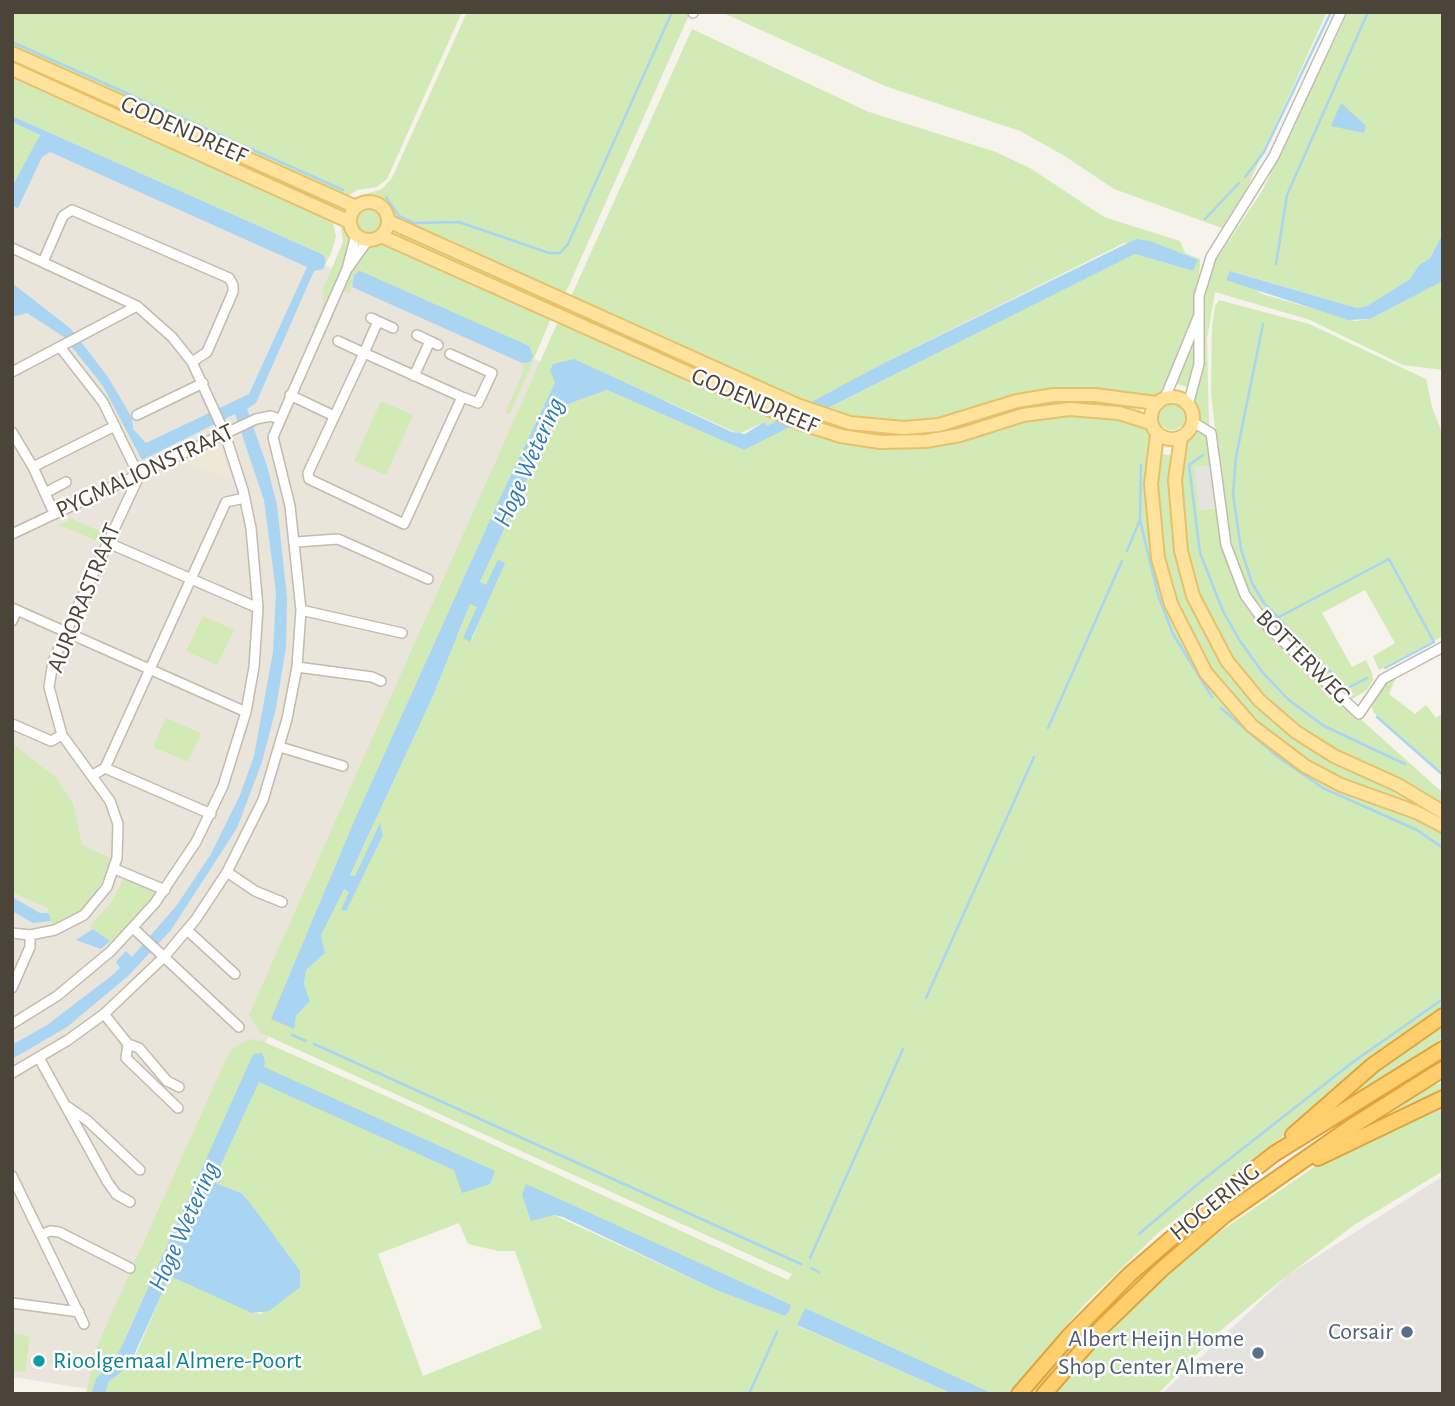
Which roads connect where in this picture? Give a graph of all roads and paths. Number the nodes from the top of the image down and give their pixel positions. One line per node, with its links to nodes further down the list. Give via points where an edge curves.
1 (1341, 12): 11 (street, via 1274,156 1211,257 1199,296)
2 (12, 53): 4 (main road, GODENDREEF)
3 (12, 69): 6 (main road, GODENDREEF)
4 (356, 206): 5 (main road, via 376,204); 6 (main road)
5 (388, 221): 7 (main road); 24 (main road, GODENDREEF, via 817,414 850,423 904,428 939,425 1017,401 1055,395)
6 (350, 222): 7 (main road)
7 (368, 237): 22 (street, via 347,269); 31 (main road, GODENDREEF, via 841,436 902,442 960,435 1056,410 1107,411)
8 (12, 248): 9 (street)
9 (43, 262): 10 (street); 18 (street, via 63,216 72,210 229,278 234,288 207,352)
10 (137, 306): 15 (street); 18 (street)
11 (1199, 313): 24 (street); 25 (street, via 1199,364)
12 (393, 328): 16 (street, via 374,319)
13 (417, 335): 20 (street, via 434,343)
14 (338, 341): 16 (street)
15 (65, 345): 19 (street); 30 (street)
16 (364, 353): 20 (street); 27 (street)
17 (450, 354): 23 (street, via 492,373 478,403)
18 (192, 362): 21 (street)
19 (12, 372)
20 (414, 376): 23 (street)
21 (204, 383): 26 (street); 33 (street)
22 (290, 395): 27 (street); 28 (street)
23 (462, 397): 27 (street, via 404,524 309,479)
24 (1161, 400): 25 (main road, via 1178,397); 31 (main road)
25 (1188, 405): 29 (main road)
26 (138, 415)
27 (334, 416)
28 (279, 419): 33 (street, PYGMALIONSTRAAT, via 256,419); 43 (street, via 273,437)
29 (1193, 422): 34 (main road); 52 (street, BOTTERWEG, via 1211,433 1226,545 1245,595 1276,635 1359,714 1383,679)
30 (115, 426): 35 (street); 36 (street)
31 (1154, 428): 34 (main road, via 1164,438); 65 (main road, via 1151,484 1158,558 1179,624 1206,673 1252,726 1305,766)
32 (12, 432): 35 (street)
33 (225, 434): 36 (street, PYGMALIONSTRAAT); 39 (street)
34 (1181, 437): 63 (main road, via 1175,480 1181,551 1193,596 1227,661 1259,700 1296,733)
35 (33, 467): 38 (street)
36 (139, 476): 40 (street, PYGMALIONSTRAAT); 42 (street, AURORASTRAAT)
37 (66, 482): 38 (street)
38 (46, 493): 40 (street)
39 (245, 498): 45 (street, via 226,502); 46 (street)
40 (54, 513): 41 (street, PYGMALIONSTRAAT)
41 (12, 534)
42 (106, 542): 45 (street); 50 (street, AURORASTRAAT)
43 (296, 542): 44 (street, via 338,538); 48 (street)
44 (428, 579)
45 (190, 580): 46 (street); 54 (street)
46 (258, 608): 56 (street)
47 (15, 609): 49 (street); 50 (street)
48 (301, 610): 51 (street); 53 (street)
49 (12, 621)
50 (66, 632): 54 (street); 58 (street, AURORASTRAAT, via 53,662 49,687)
51 (402, 633)
52 (1443, 647)
53 (297, 667): 55 (street); 59 (street)
54 (150, 669): 56 (street); 61 (street)
55 (381, 681)
56 (246, 712): 64 (street)
57 (12, 724): 58 (street, via 51,741)
58 (62, 735): 62 (street, AURORASTRAAT)
59 (280, 747): 60 (street); 67 (street, via 263,800)
60 (342, 766)
61 (105, 768): 62 (street); 64 (street)
62 (93, 775): 66 (street, AURORASTRAAT, via 118,824)
63 (1443, 812)
64 (211, 814): 68 (street)
65 (1443, 826)
66 (115, 869): 68 (street); 73 (street, AURORASTRAAT, via 84,915 55,930)
67 (227, 872): 69 (street); 70 (street)
68 (164, 890): 71 (street)
69 (282, 902)
70 (187, 930): 74 (street); 75 (street)
71 (136, 931): 74 (street); 79 (street, via 87,974)
72 (12, 933): 73 (street, AURORASTRAAT)
73 (30, 934): 76 (street, via 30,947)
74 (162, 954): 77 (street); 80 (street)
75 (235, 974)
76 (13, 984)
77 (104, 1014): 81 (street); 83 (street)
78 (1443, 1016): 90 (highway, via 1373,1065)
79 (12, 1024)
80 (239, 1027)
81 (128, 1044): 86 (street, via 139,1048 167,1081); 89 (street, via 126,1058)
82 (1443, 1049): 90 (highway, HOGERING)
83 (39, 1058): 85 (street); 88 (street)
84 (1443, 1069): 92 (highway, HOGERING)
85 (12, 1073)
86 (179, 1087)
87 (1443, 1098): 92 (highway)
88 (66, 1107): 91 (street, via 88,1121); 94 (street, via 107,1181 116,1194)
89 (178, 1108)
90 (1274, 1154): 100 (highway, HOGERING, via 1130,1274)
91 (140, 1170)
92 (1282, 1174): 101 (highway, HOGERING, via 1162,1269 1102,1327)
93 (12, 1176): 95 (street)
94 (130, 1202)
95 (41, 1235): 96 (street, via 59,1232); 98 (street)
96 (130, 1268)
97 (12, 1303): 98 (street)
98 (79, 1312): 99 (street)
99 (84, 1324)
100 (1019, 1394)
101 (1044, 1394)

